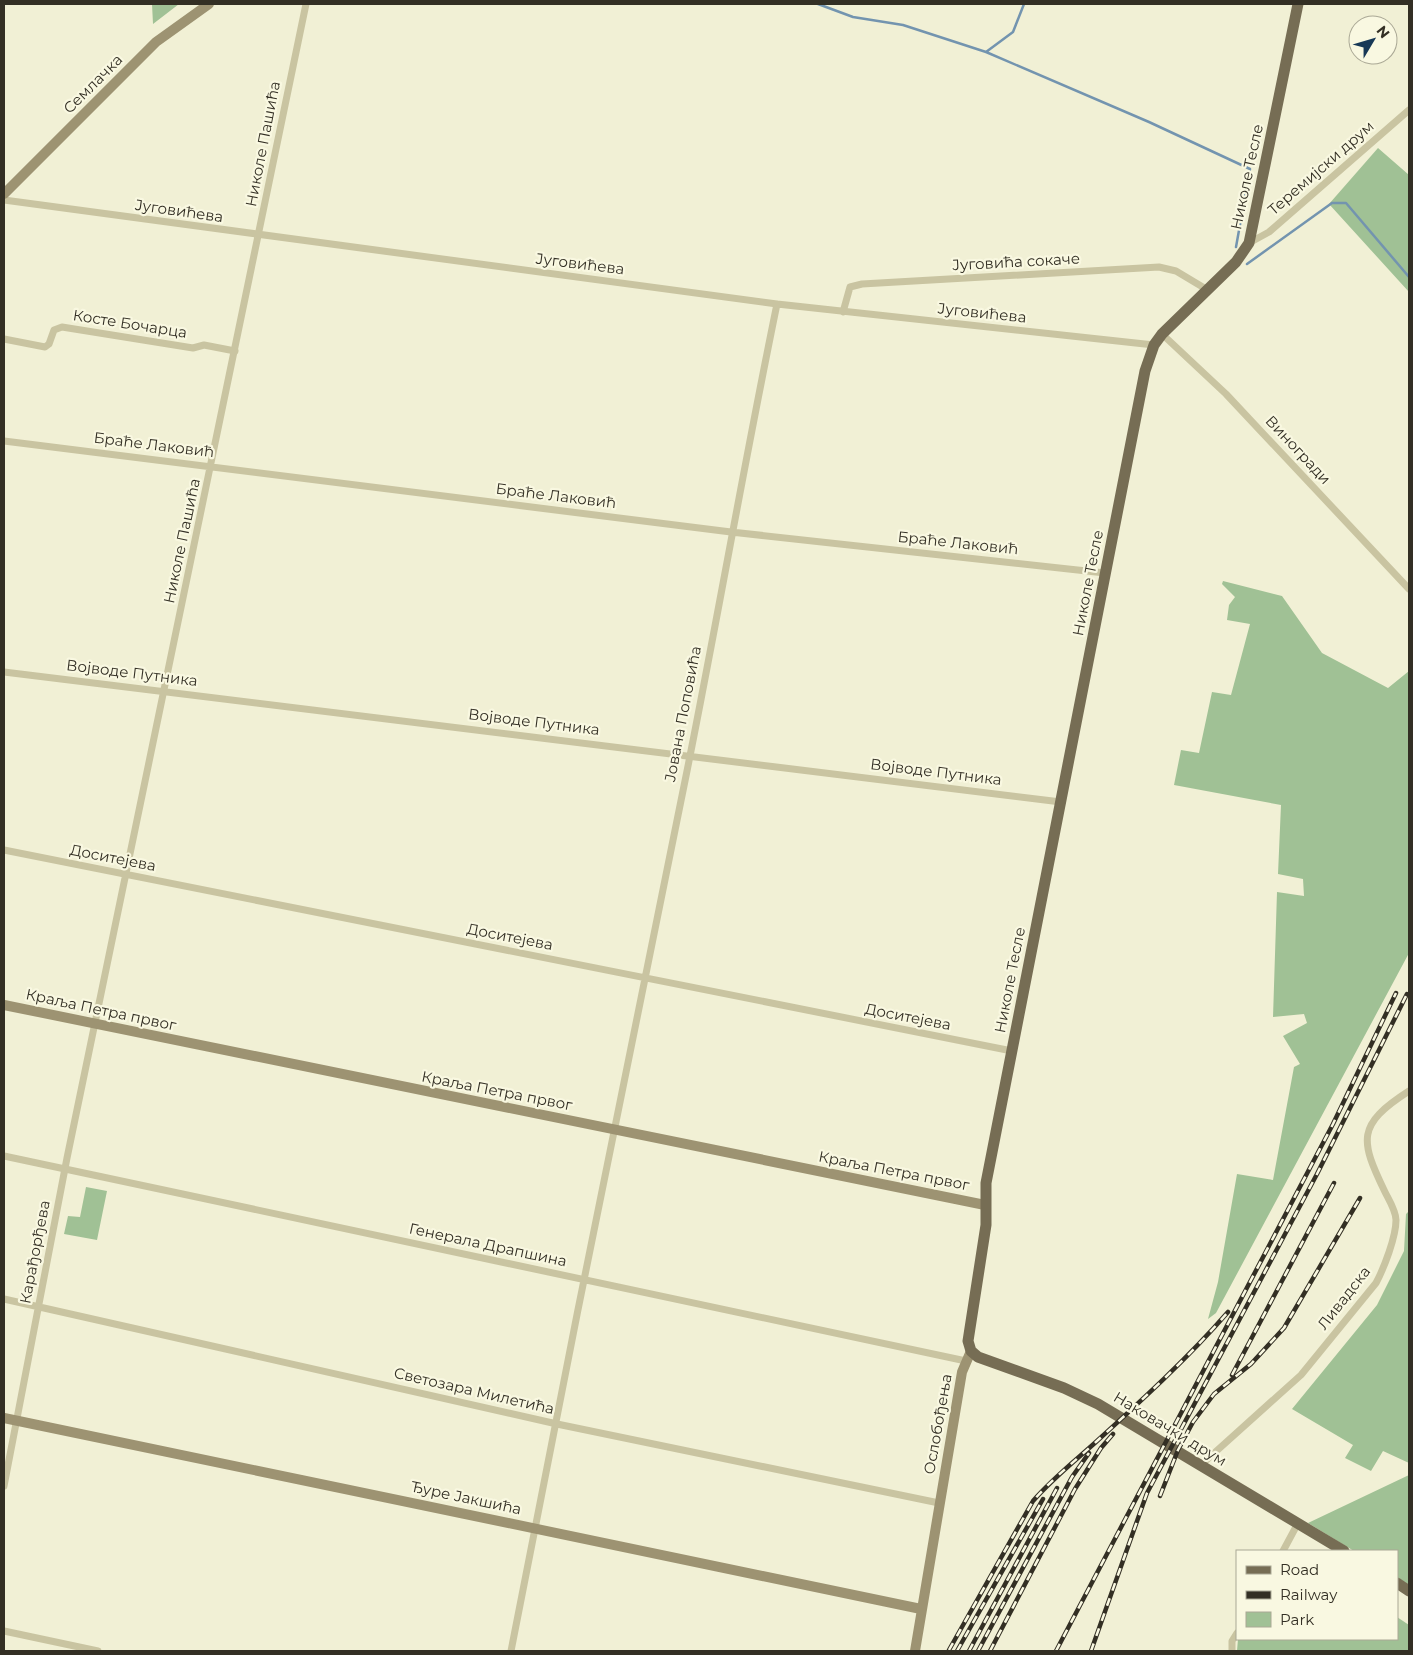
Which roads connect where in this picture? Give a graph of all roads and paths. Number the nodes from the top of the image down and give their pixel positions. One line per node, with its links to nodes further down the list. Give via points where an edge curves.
1 (209, 4): 5 (main road, Семлачка, via 156,42)
2 (306, 4): 7 (street, Николе Пашића)
3 (1298, 4): 8 (main road, Николе Тесле)
4 (1409, 110): 8 (street, Теремијски друм, via 1269,232)
5 (4, 194)
6 (4, 200): 7 (street, Југовићева)
7 (259, 236): 10 (street, Југовићева); 15 (street, Николе Пашића)
8 (1249, 243): 9 (main road, Николе Тесле, via 1236,262)
9 (1206, 289): 11 (street, Југовића сокаче, via 1176,271 1159,267 862,284 850,287); 12 (main road, Николе Тесле)
10 (777, 304): 11 (street, Југовићева); 18 (street, Јована Поповића)
11 (844, 312): 14 (street, Југовићева)
12 (1162, 334): 14 (main road, Николе Тесле); 20 (street, Виногради, via 1226,394)
13 (4, 339): 15 (street, Косте Бочарца, via 45,347 54,330 62,327 192,348 204,346)
14 (1154, 345): 19 (main road, Николе Тесле, via 1145,370)
15 (235, 351): 17 (street, Николе Пашића)
16 (4, 441): 17 (street, Браће Лаковић)
17 (211, 466): 18 (street, Браће Лаковић); 22 (street, Николе Пашића)
18 (731, 532): 19 (street, Браће Лаковић); 23 (street, Јована Поповића)
19 (1105, 573): 24 (main road, Николе Тесле)
20 (1409, 588)
21 (4, 672): 22 (street, Војводе Путника)
22 (165, 691): 23 (street, Војводе Путника); 26 (street, Николе Пашића)
23 (690, 754): 24 (street, Војводе Путника); 27 (street, Јована Поповића)
24 (1061, 802): 30 (main road, Николе Тесле)
25 (4, 850): 26 (street, Доситејева)
26 (126, 874): 27 (street, Доситејева); 29 (street, Николе Пашића)
27 (645, 978): 30 (street, Доситејева); 32 (street, Јована Поповића)
28 (4, 1006): 29 (main road, Краља Петра првог)
29 (94, 1024): 32 (main road, Краља Петра првог); 34 (street, Карађорђева)
30 (1012, 1052): 35 (main road, Николе Тесле, via 986,1183)
31 (1409, 1091): 43 (street, Ливадска, via 1374,1120 1366,1139 1368,1157 1396,1220 1383,1270 1376,1283 1301,1375)
32 (613, 1129): 35 (main road, Краља Петра првог); 36 (street, Јована Поповића)
33 (4, 1156): 34 (street, Генерала Драпшина)
34 (65, 1169): 36 (street, Генерала Драпшина); 38 (street, Карађорђева)
35 (985, 1205): 39 (main road, Ослобођења, via 986,1225 968,1341)
36 (585, 1279): 39 (street, Генерала Драпшина); 42 (street, Јована Поповића)
37 (4, 1299): 38 (street, Светозара Милетића)
38 (38, 1306): 41 (street, Карађорђева); 42 (street, Светозара Милетића)
39 (969, 1356): 43 (main road, Наковачки друм, via 1064,1388); 45 (main road, Ослобођења)
40 (4, 1418): 41 (main road, Ђуре Јакшића)
41 (16, 1420): 44 (street, Карађорђева); 47 (main road, Ђуре Јакшића)
42 (557, 1424): 45 (street, Светозара Милетића); 47 (street, Јована Поповића)
43 (1202, 1464): 46 (main road, Наковачки друм)
44 (4, 1486)
45 (939, 1503): 52 (main road, Ослобођења)
46 (1298, 1523): 48 (street); 49 (main road, Наковачки друм)
47 (535, 1527): 52 (main road, Ђуре Јакшића); 56 (street, Јована Поповића)
48 (1284, 1550)
49 (1342, 1550)
50 (1398, 1584): 51 (main road)
51 (1409, 1591)
52 (921, 1609): 57 (main road, Ослобођења)
53 (4, 1631): 55 (street)
54 (1236, 1635): 58 (street)
55 (98, 1651)
56 (512, 1651)
57 (915, 1651)
58 (1232, 1651)

